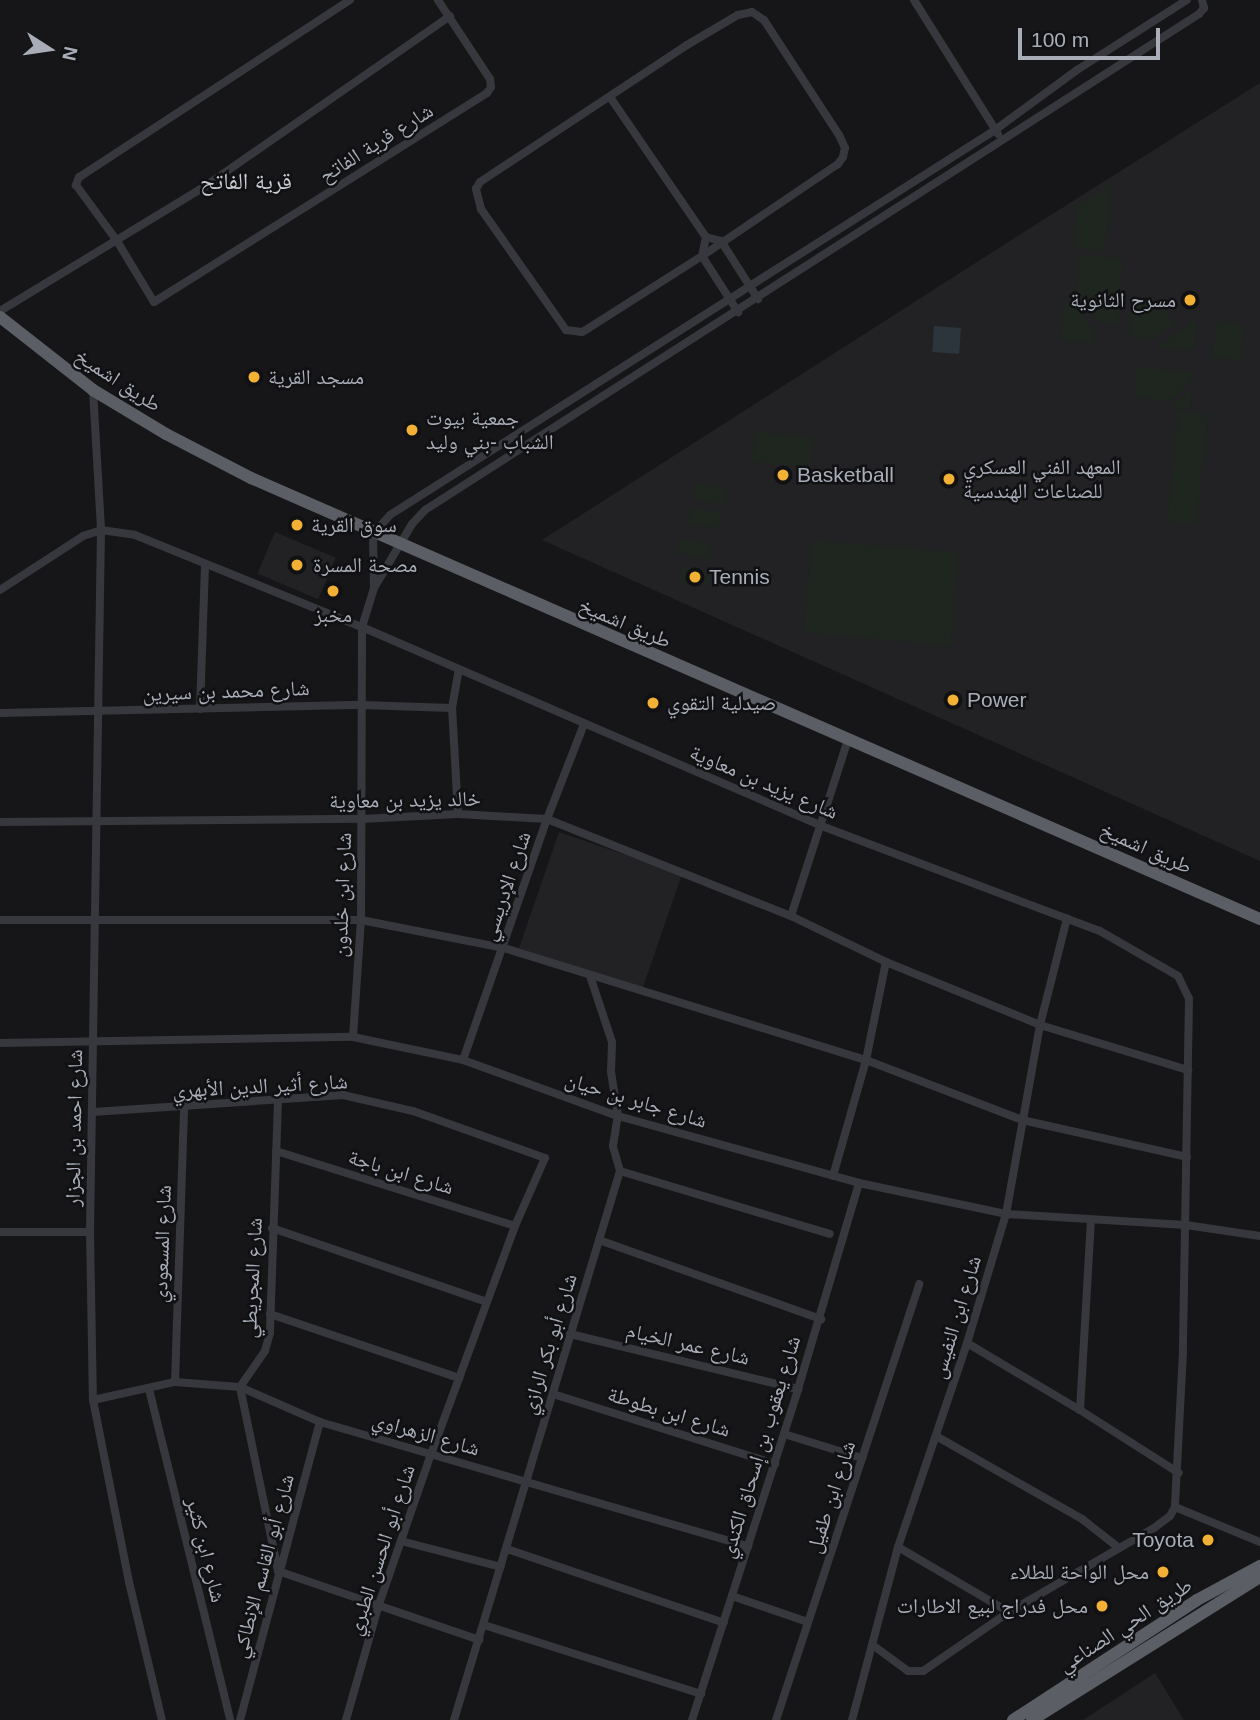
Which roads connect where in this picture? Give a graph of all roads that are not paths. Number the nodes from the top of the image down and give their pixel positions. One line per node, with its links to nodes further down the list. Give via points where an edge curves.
1 (349, 0): 13 (street, via 79,177 76,185)
2 (438, 0): 6 (street, شارع قرية الفاتح)
3 (914, 0): 10 (street)
4 (1187, 0): 7 (street)
5 (1202, 0): 8 (street, via 1199,14)
6 (450, 16): 13 (street, via 207,185); 13 (street, شارع قرية الفاتح, via 490,79 487,93 154,302)
7 (1077, 70): 8 (street); 10 (street)
8 (1088, 85): 11 (street)
9 (610, 97): 12 (street); 14 (street, via 737,15 752,12 764,20 845,148 838,164); 15 (street, via 480,182 476,189 481,209 559,324 573,332 589,328)
10 (995, 130): 11 (street); 16 (street)
11 (1002, 141): 18 (street)
12 (706, 237): 14 (street); 15 (street)
13 (117, 241): 19 (street)
14 (721, 241): 15 (street); 16 (street)
15 (702, 256): 17 (street)
16 (748, 285): 17 (street); 18 (street)
17 (729, 297): 20 (street); 24 (street, via 390,515)
18 (758, 299): 20 (street)
19 (0, 311)
20 (738, 312): 25 (street, via 425,510)
21 (0, 317): 22 (highway, طريق اشميخ)
22 (93, 390): 23 (street, شارع احمد بن الجزار); 24 (highway, طريق اشميخ, via 251,478)
23 (101, 530): 26 (street, شارع يزيد بن معاوية, via 135,535); 28 (street, via 59,549); 35 (street, شارع احمد بن الجزار)
24 (373, 534): 25 (highway, طريق اشميخ); 27 (street)
25 (398, 545): 27 (street); 37 (highway, طريق اشميخ)
26 (205, 565): 29 (street, شارع يزيد بن معاوية); 33 (street)
27 (374, 588): 29 (street, شارع ابن خلدون)
28 (0, 590)
29 (362, 627): 30 (street, شارع يزيد بن معاوية); 31 (street, شارع ابن خلدون)
30 (460, 670): 32 (street); 36 (street, شارع يزيد بن معاوية)
31 (362, 705): 32 (street, شارع محمد بن سيرين); 33 (street, شارع محمد بن سيرين); 39 (street, شارع ابن خلدون)
32 (452, 708): 38 (street)
33 (200, 709): 35 (street, شارع محمد بن سيرين)
34 (0, 713): 35 (street, شارع محمد بن سيرين)
35 (96, 713): 41 (street, شارع احمد بن الجزار)
36 (584, 724): 40 (street, شارع الإدريسي); 43 (street, شارع يزيد بن معاوية)
37 (848, 740): 43 (street); 46 (highway, طريق اشميخ)
38 (458, 814): 39 (street, خالد يزيد بن معاوية); 40 (street, خالد يزيد بن معاوية)
39 (362, 819): 41 (street, خالد يزيد بن معاوية); 48 (street, شارع ابن خلدون)
40 (547, 819): 44 (street, خالد يزيد بن معاوية); 50 (street, شارع الإدريسي)
41 (95, 821): 42 (street, خالد يزيد بن معاوية); 49 (street, شارع احمد بن الجزار)
42 (0, 822)
43 (819, 825): 44 (street); 45 (street, شارع يزيد بن معاوية)
44 (792, 916): 51 (street, خالد يزيد بن معاوية)
45 (1067, 918): 53 (street, شارع ابن النفيس); 59 (street, شارع يزيد بن معاوية, via 1100,931 1178,976 1189,999)
46 (1260, 919)
47 (0, 920): 49 (street)
48 (361, 920): 49 (street); 50 (street); 54 (street, شارع ابن خلدون)
49 (93, 921): 55 (street, شارع احمد بن الجزار)
50 (504, 948): 52 (street); 57 (street, شارع الإدريسي)
51 (886, 962): 53 (street, خالد يزيد بن معاوية); 58 (street)
52 (590, 976): 58 (street); 63 (street, شارع أبو بكر الرازي, via 612,1042)
53 (1040, 1025): 59 (street, خالد يزيد بن معاوية); 64 (street, شارع ابن النفيس)
54 (353, 1037): 55 (street, شارع جابر بن حيان); 57 (street, شارع جابر بن حيان)
55 (93, 1042): 56 (street, شارع جابر بن حيان); 62 (street, شارع احمد بن الجزار)
56 (0, 1043)
57 (463, 1060): 63 (street, شارع جابر بن حيان)
58 (866, 1060): 64 (street); 69 (street)
59 (1188, 1070): 66 (street, شارع يزيد بن معاوية)
60 (278, 1101): 61 (street, شارع أثير الدين الأبهري); 65 (street, شارع المجريطي); 67 (street, شارع أثير الدين الأبهري, via 343,1096 413,1111)
61 (184, 1107): 62 (street, شارع أثير الدين الأبهري); 88 (street, شارع المسعودي)
62 (93, 1112): 77 (street, شارع احمد بن الجزار)
63 (618, 1116): 68 (street, شارع أبو بكر الرازي, via 613,1146); 69 (street, شارع جابر بن حيان)
64 (1022, 1119): 66 (street); 71 (street, شارع ابن النفيس)
65 (276, 1151): 74 (street, شارع ابن باجة); 75 (street, شارع المجريطي)
66 (1186, 1157): 73 (street, شارع يزيد بن معاوية)
67 (545, 1158): 74 (street, شارع أبو الحسن الطبري)
68 (620, 1171): 78 (street); 80 (street, شارع أبو بكر الرازي)
69 (833, 1176): 70 (street, شارع جابر بن حيان)
70 (859, 1183): 71 (street, شارع جابر بن حيان); 84 (street, شارع يعقوب بن إسحاق الكندي)
71 (1006, 1214): 72 (street, شارع جابر بن حيان); 86 (street, شارع ابن النفيس)
72 (1091, 1221): 73 (street, شارع جابر بن حيان); 94 (street)
73 (1186, 1225): 79 (street, شارع جابر بن حيان); 101 (street, شارع يزيد بن معاوية)
74 (515, 1226): 82 (street, شارع أبو الحسن الطبري)
75 (272, 1228): 82 (street); 83 (street, شارع المجريطي)
76 (0, 1232): 77 (street)
77 (90, 1232): 93 (street, شارع احمد بن الجزار)
78 (830, 1234)
79 (1260, 1236)
80 (599, 1240): 84 (street); 85 (street, شارع أبو بكر الرازي)
81 (919, 1284): 99 (street, شارع ابن طفيل)
82 (487, 1303): 87 (street, شارع أبو الحسن الطبري)
83 (270, 1314): 87 (street); 89 (street, شارع المجريطي, via 265,1351)
84 (820, 1318): 91 (street, شارع يعقوب بن إسحاق الكندي)
85 (570, 1334): 91 (street, شارع عمر الخيام); 92 (street, شارع أبو بكر الرازي)
86 (967, 1343): 94 (street); 97 (street, شارع ابن النفيس)
87 (459, 1378): 98 (street, شارع أبو الحسن الطبري)
88 (175, 1382): 89 (street, شارع الزهراوي); 90 (street, شارع الزهراوي)
89 (240, 1387): 95 (street, شارع الزهراوي); 112 (street)
90 (149, 1389): 93 (street, شارع الزهراوي); 124 (street, شارع ابن كثير)
91 (798, 1389): 96 (street, شارع يعقوب بن إسحاق الكندي)
92 (553, 1394): 100 (street, شارع ابن بطوطة); 102 (street, شارع أبو بكر الرازي)
93 (93, 1400): 123 (street, شارع احمد بن الجزار)
94 (1080, 1410): 101 (street)
95 (320, 1422): 98 (street, شارع الزهراوي); 112 (street, شارع أبو القاسم الإنطاكي)
96 (784, 1434): 99 (street); 100 (street, شارع يعقوب بن إسحاق الكندي)
97 (936, 1436): 107 (street, شارع ابن النفيس); 108 (street, via 1082,1519)
98 (431, 1454): 102 (street, شارع الزهراوي); 104 (street, شارع أبو الحسن الطبري)
99 (862, 1458): 117 (street, شارع ابن طفيل)
100 (775, 1464): 106 (street, شارع يعقوب بن إسحاق الكندي)
101 (1178, 1473): 103 (street, شارع يزيد بن معاوية)
102 (527, 1480): 106 (street, شارع الزهراوي); 109 (street, شارع أبو بكر الرازي)
103 (1175, 1507): 105 (street); 108 (street, via 1154,1528)
104 (401, 1542): 111 (street); 115 (street, شارع أبو الحسن الطبري)
105 (1260, 1542)
106 (748, 1546): 114 (street, شارع يعقوب بن إسحاق الكندي)
107 (898, 1547): 116 (street); 121 (street, شارع ابن النفيس)
108 (1119, 1548): 116 (street)
109 (507, 1549): 111 (street, شارع أبو بكر الرازي); 118 (street)
110 (1260, 1566): 131 (highway, طريق الحي الصناعي, via 1197,1600)
111 (501, 1567): 119 (street, شارع أبو بكر الرازي)
112 (278, 1571): 115 (street); 125 (street, شارع أبو القاسم الإنطاكي)
113 (1260, 1577): 132 (highway, طريق الحي الصناعي)
114 (732, 1596): 117 (street); 118 (street, شارع يعقوب بن إسحاق الكندي)
115 (379, 1604): 120 (street); 126 (street, شارع أبو الحسن الطبري)
116 (1009, 1612): 121 (street, via 923,1671 908,1671)
117 (808, 1622): 129 (street, شارع ابن طفيل)
118 (724, 1623): 122 (street, شارع يعقوب بن إسحاق الكندي)
119 (484, 1625): 120 (street, شارع أبو بكر الرازي); 122 (street)
120 (480, 1640): 127 (street, شارع أبو بكر الرازي)
121 (874, 1646): 130 (street, شارع ابن النفيس)
122 (701, 1694): 128 (street, شارع يعقوب بن إسحاق الكندي)
123 (162, 1720)
124 (230, 1720)
125 (240, 1720)
126 (346, 1720)
127 (454, 1720)
128 (692, 1720)
129 (776, 1720)
130 (852, 1720)
131 (1013, 1720)
132 (1031, 1720)

